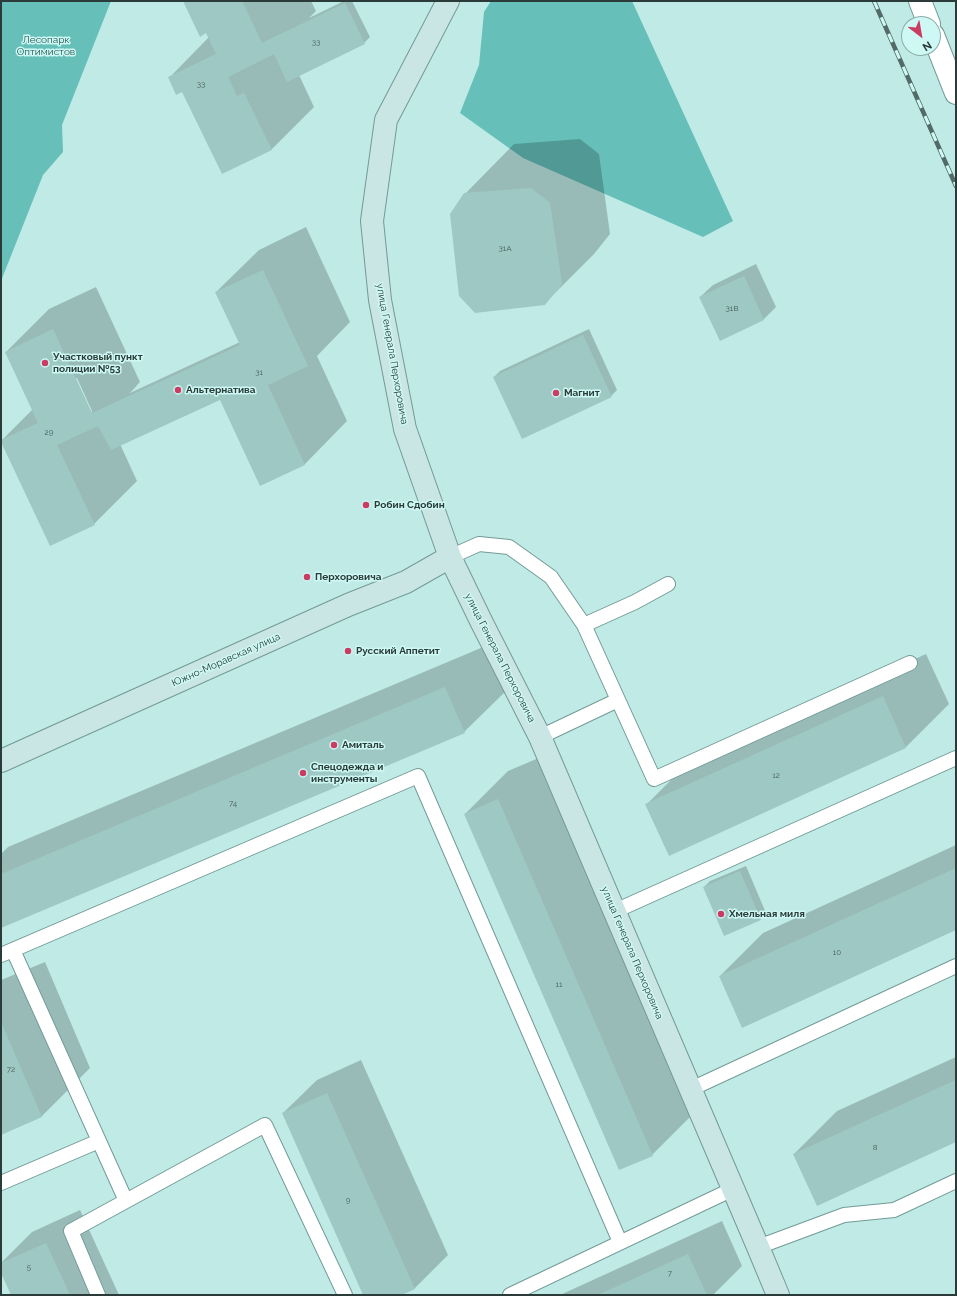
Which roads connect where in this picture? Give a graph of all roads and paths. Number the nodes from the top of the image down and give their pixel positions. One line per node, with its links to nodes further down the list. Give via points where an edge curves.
1 (448, 1): 6 (street, улица Генерала Перхоровича, via 386,120 372,221 380,300 405,429)
2 (920, 1): 3 (street)
3 (926, 16)
4 (941, 55): 5 (street)
5 (956, 93)
6 (450, 557): 8 (lane, via 479,544 509,547 551,577); 11 (street, улица Генерала Перхоровича); 13 (street, Южно-Моравская улица, via 406,582)
7 (668, 584): 8 (lane, via 636,602)
8 (584, 625): 10 (lane)
9 (910, 663): 10 (lane, via 654,779)
10 (618, 700): 11 (lane)
11 (540, 737): 14 (street, улица Генерала Перхоровича)
12 (956, 758): 14 (lane)
13 (1, 761)
14 (614, 911): 17 (street, улица Генерала Перхоровича)
15 (7, 953): 18 (lane); 23 (lane, via 418,776)
16 (956, 966): 17 (lane)
17 (691, 1089): 21 (street, улица Генерала Перхоровича)
18 (99, 1141): 20 (lane); 22 (lane)
19 (956, 1181): 24 (lane, via 894,1210 844,1215)
20 (1, 1183)
21 (733, 1188): 23 (lane); 24 (street, улица Генерала Перхоровича)
22 (126, 1201): 25 (lane, via 71,1231); 26 (lane, via 265,1125)
23 (620, 1242): 27 (lane)
24 (758, 1247): 28 (street, улица Генерала Перхоровича)
25 (98, 1295)
26 (345, 1295)
27 (510, 1295)
28 (778, 1295)

